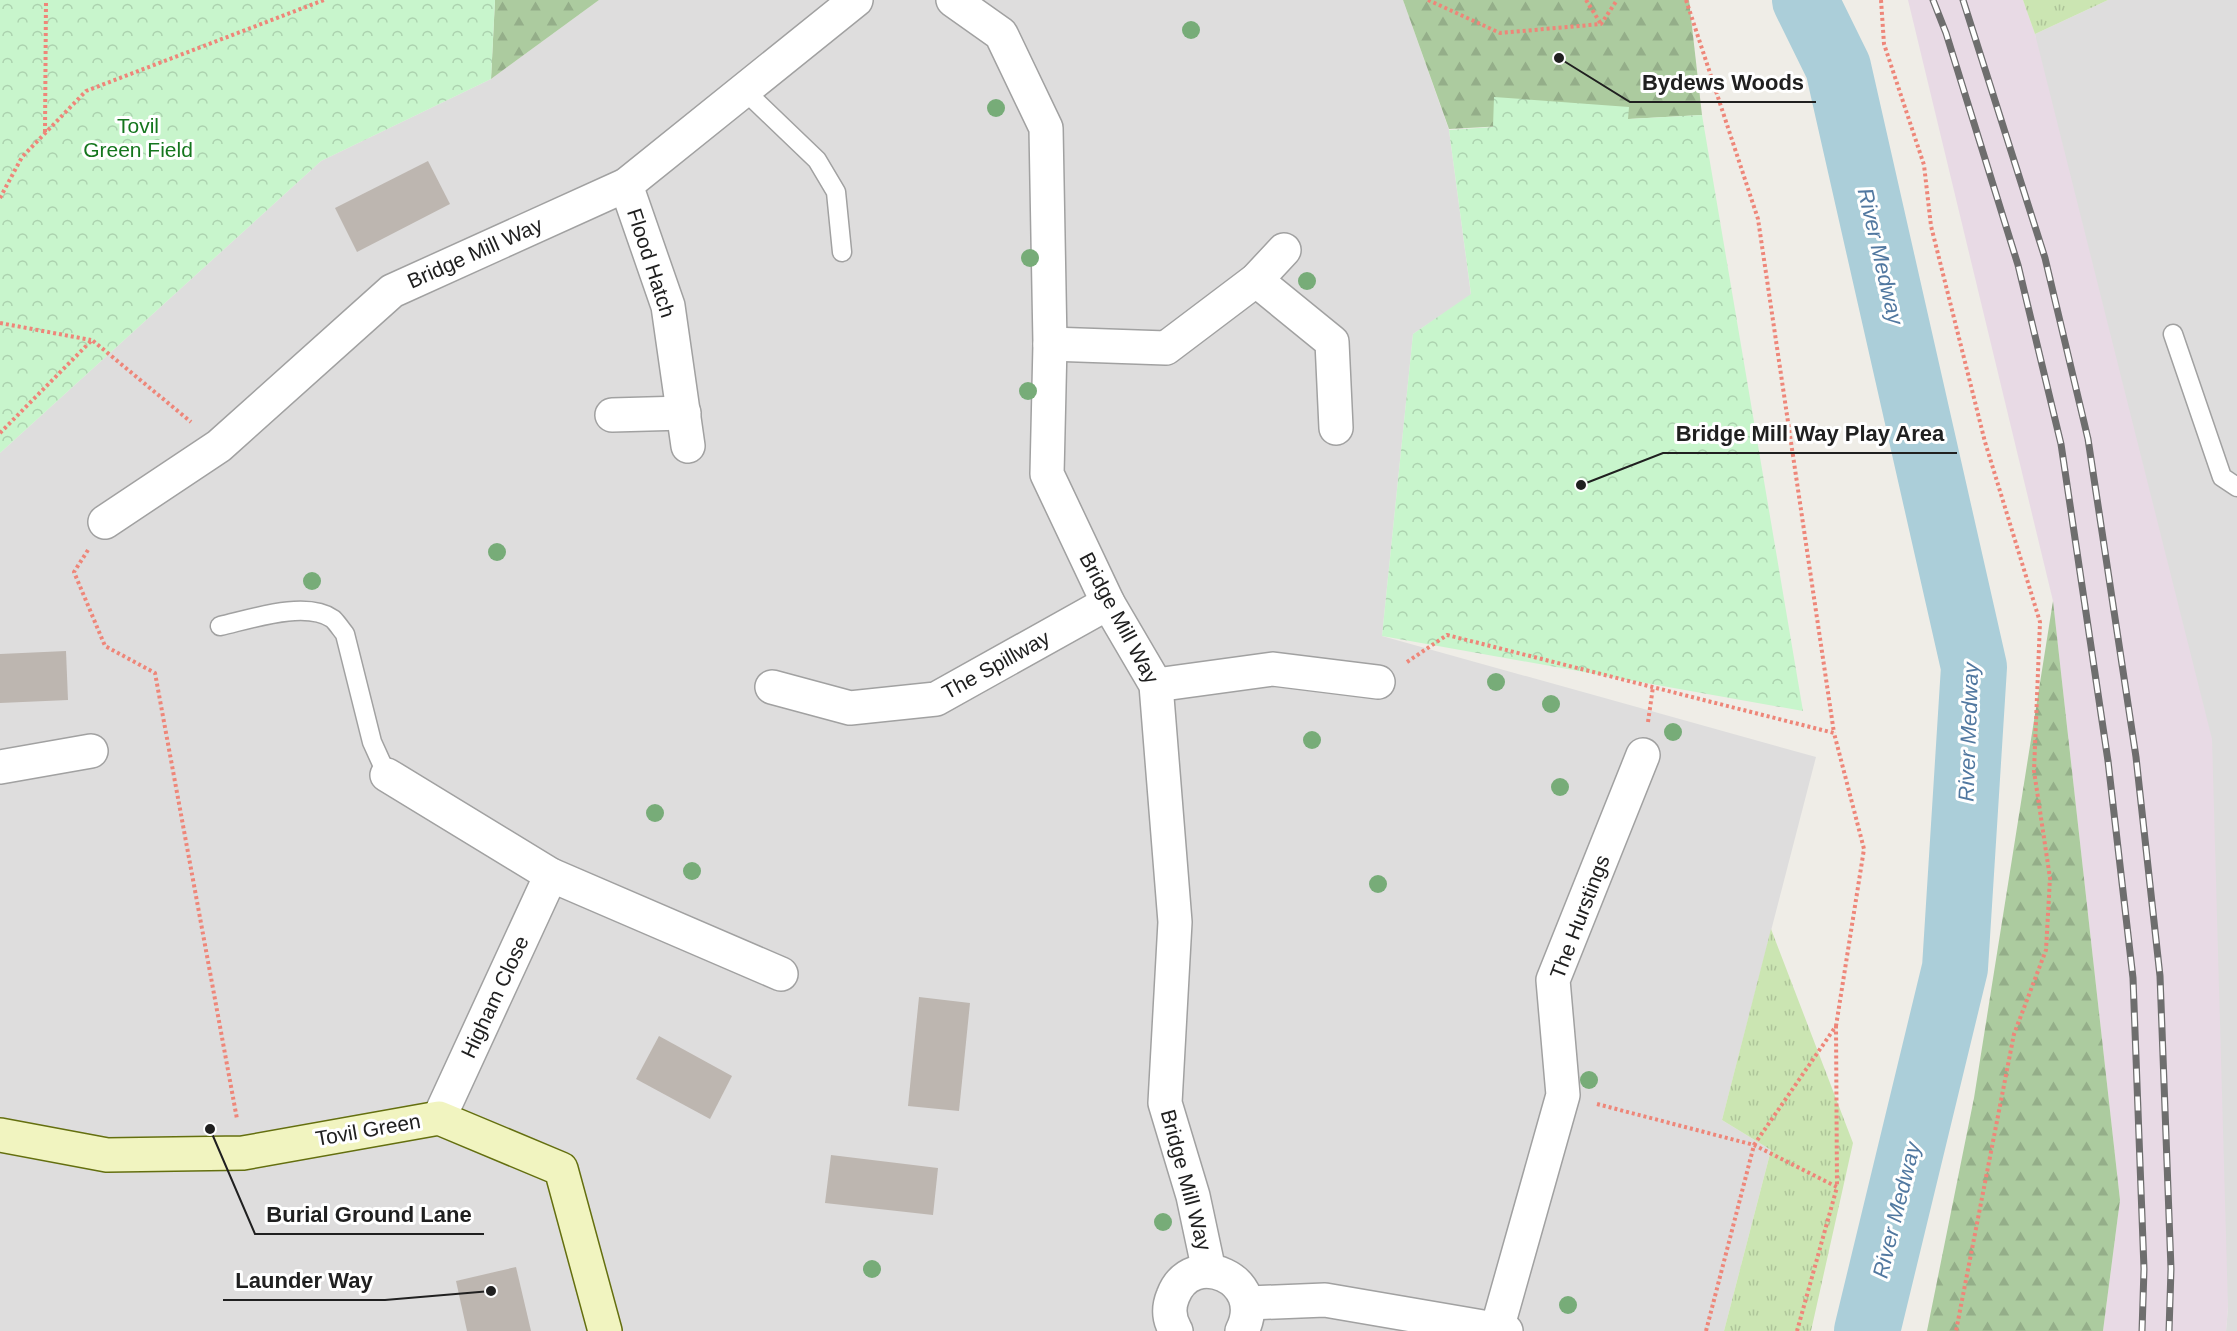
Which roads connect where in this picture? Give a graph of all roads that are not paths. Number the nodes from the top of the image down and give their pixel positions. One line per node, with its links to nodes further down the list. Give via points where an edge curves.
1 (856, 0): 3 (street, Bridge Mill Way)
2 (953, 0): 9 (street, Bridge Mill Way, via 1001,34 1046,128)
3 (744, 90): 4 (street, Bridge Mill Way); 6 (lane, via 817,160 836,192)
4 (626, 185): 10 (street, Flood Hatch, via 668,306); 15 (street, Bridge Mill Way, via 392,291 219,446)
5 (1284, 250): 7 (street)
6 (842, 252)
7 (1256, 280): 9 (street, via 1166,348); 12 (street, via 1332,342)
8 (2173, 334): 14 (lane, via 2222,477)
9 (1050, 344): 16 (street, Bridge Mill Way, via 1047,474)
10 (684, 413): 11 (street); 13 (street, Flood Hatch)
11 (612, 415)
12 (1335, 428)
13 (688, 446)
14 (2237, 487)
15 (105, 522)
16 (1108, 603): 19 (street, Bridge Mill Way); 20 (street, The Spillway, via 936,699 850,708)
17 (220, 626): 24 (lane, via 296,610 318,612 334,620 345,634 372,742)
18 (1378, 682): 19 (street, via 1273,669)
19 (1156, 685): 29 (street, Bridge Mill Way, via 1175,922 1165,1103 1193,1196)
20 (772, 687)
21 (91, 751): 23 (street)
22 (1643, 755): 32 (street, The Hurstings, via 1553,980 1563,1095)
23 (0, 767)
24 (387, 775): 25 (street)
25 (551, 875): 26 (street); 27 (street, Higham Close)
26 (782, 974)
27 (439, 1118): 28 (street, Tovil Green, via 243,1153 106,1155); 33 (street, Tovil Green, via 561,1169)
28 (0, 1136)
29 (1209, 1271): 30 (street, via 1222,1273 1243,1290); 31 (street, via 1196,1273 1175,1289)
30 (1245, 1317): 32 (street, via 1325,1300)
31 (1168, 1329)
32 (1501, 1330)
33 (605, 1331)

